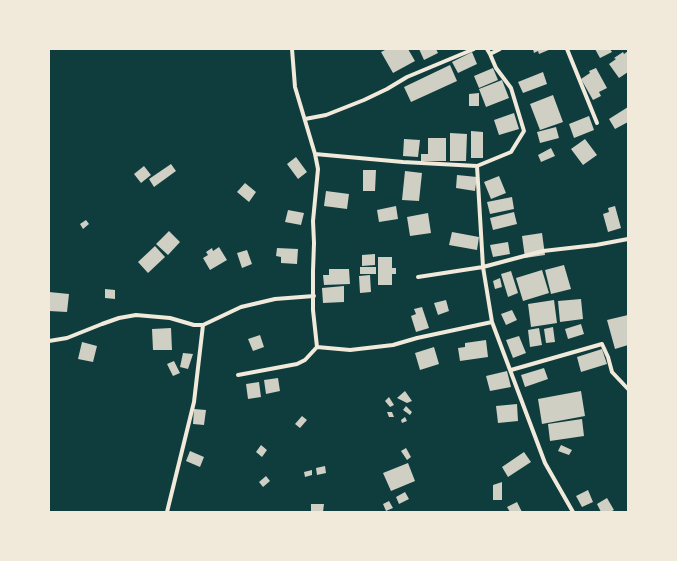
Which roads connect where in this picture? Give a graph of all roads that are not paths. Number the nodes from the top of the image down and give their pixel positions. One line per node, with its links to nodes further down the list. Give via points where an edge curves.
1 (292, 49): 7 (street, via 295,87)
2 (474, 49): 7 (street, via 407,77 364,100 326,115)
3 (487, 49): 6 (street)
4 (500, 49): 6 (street)
5 (567, 49): 8 (street)
6 (490, 54): 10 (street, via 496,68 511,88 524,131 511,152)
7 (305, 119): 9 (street)
8 (597, 123)
9 (315, 154): 10 (street); 14 (street, via 318,169 313,221)
10 (477, 166): 12 (street)
11 (628, 239): 12 (street, via 543,251)
12 (483, 267): 13 (street); 15 (street)
13 (418, 277)
14 (314, 296): 16 (street, via 275,299 241,307); 18 (street, via 313,310)
15 (492, 322): 18 (street, via 393,345 350,350); 19 (street)
16 (204, 325): 17 (street, via 136,315 119,318 67,338); 22 (street, via 194,402)
17 (49, 341)
18 (318, 347): 20 (street, via 297,364)
19 (511, 370): 21 (street, via 602,344 612,372); 23 (street, via 545,463)
20 (238, 375)
21 (628, 389)
22 (167, 512)
23 (573, 512)

